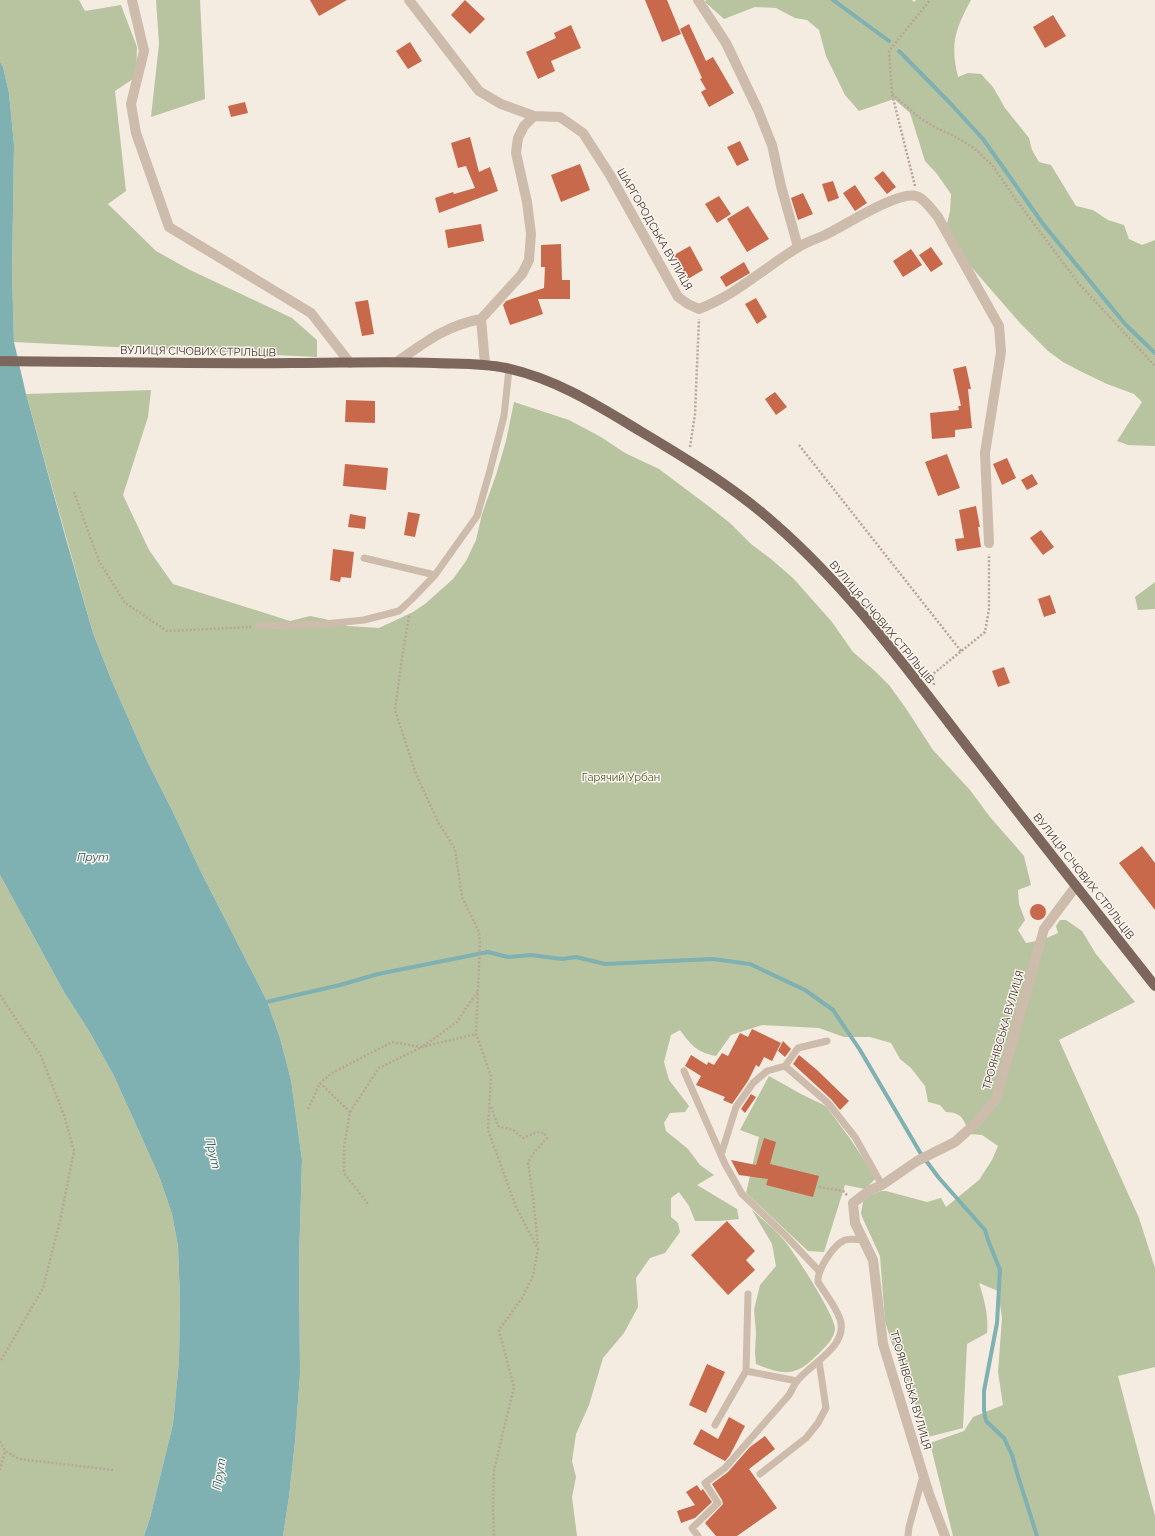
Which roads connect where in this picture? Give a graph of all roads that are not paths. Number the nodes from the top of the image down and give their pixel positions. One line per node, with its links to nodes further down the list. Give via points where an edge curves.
1 (132, 0): 9 (street, via 144,51 131,104 136,133 168,227 311,313)
2 (409, 0): 4 (street, ШАРГОРОДСЬКА ВУЛИЦЯ, via 479,91 500,104)
3 (698, 0): 5 (street, via 726,43 758,110 772,145)
4 (534, 116): 5 (street, ШАРГОРОДСЬКА ВУЛИЦЯ, via 560,117 583,134 610,175 678,297 688,304 699,309 721,300); 6 (street, via 524,126 518,138 516,153 531,234 529,260 522,274)
5 (798, 247): 12 (street, via 905,196 917,196 938,217 999,326 1001,352 985,453)
6 (481, 319): 8 (street, via 434,336); 10 (street)
7 (0, 361): 9 (main road, ВУЛИЦЯ СІЧОВИХ СТРІЛЬЦІВ)
8 (397, 362): 9 (main road, ВУЛИЦЯ СІЧОВИХ СТРІЛЬЦІВ); 10 (main road, ВУЛИЦЯ СІЧОВИХ СТРІЛЬЦІВ)
9 (350, 363)
10 (485, 364): 11 (main road, ВУЛИЦЯ СІЧОВИХ СТРІЛЬЦІВ)
11 (509, 369): 14 (lane, via 504,416 477,516); 16 (main road, ВУЛИЦЯ СІЧОВИХ СТРІЛЬЦІВ, via 549,380 583,397 726,486 774,522 815,561 858,610)
12 (989, 543)
13 (364, 558): 14 (lane)
14 (435, 575): 15 (lane, via 398,611 364,620)
15 (259, 626)
16 (1076, 886): 17 (main road, ВУЛИЦЯ СІЧОВИХ СТРІЛЬЦІВ); 22 (street, ТРОЯНІВСЬКА ВУЛИЦЯ, via 1044,928 996,1099 976,1123 955,1142 918,1161)
17 (1155, 986)
18 (827, 1041): 19 (lane, via 798,1048)
19 (785, 1066): 21 (lane, via 767,1071 753,1083 736,1107); 22 (lane, via 828,1103 855,1137)
20 (684, 1071): 21 (lane)
21 (721, 1156): 24 (lane, via 742,1194)
22 (882, 1185): 23 (street, ТРОЯНІВСЬКА ВУЛИЦЯ, via 870,1190 853,1203 855,1223)
23 (864, 1240): 24 (lane, via 847,1239 841,1242); 31 (street, ТРОЯНІВСЬКА ВУЛИЦЯ, via 873,1260 883,1344)
24 (819, 1271): 26 (lane, via 818,1282 840,1318 842,1329 836,1342)
25 (748, 1294): 27 (lane)
26 (820, 1361): 28 (lane); 30 (lane, via 826,1408 806,1438)
27 (746, 1371): 28 (lane); 29 (lane)
28 (797, 1381): 32 (lane, via 789,1395 725,1468 705,1483 718,1503 692,1528)
29 (715, 1425)
30 (760, 1474)
31 (923, 1474): 33 (lane); 34 (street, ТРОЯНІВСЬКА ВУЛИЦЯ)
32 (698, 1536)
33 (908, 1536)
34 (945, 1536)

